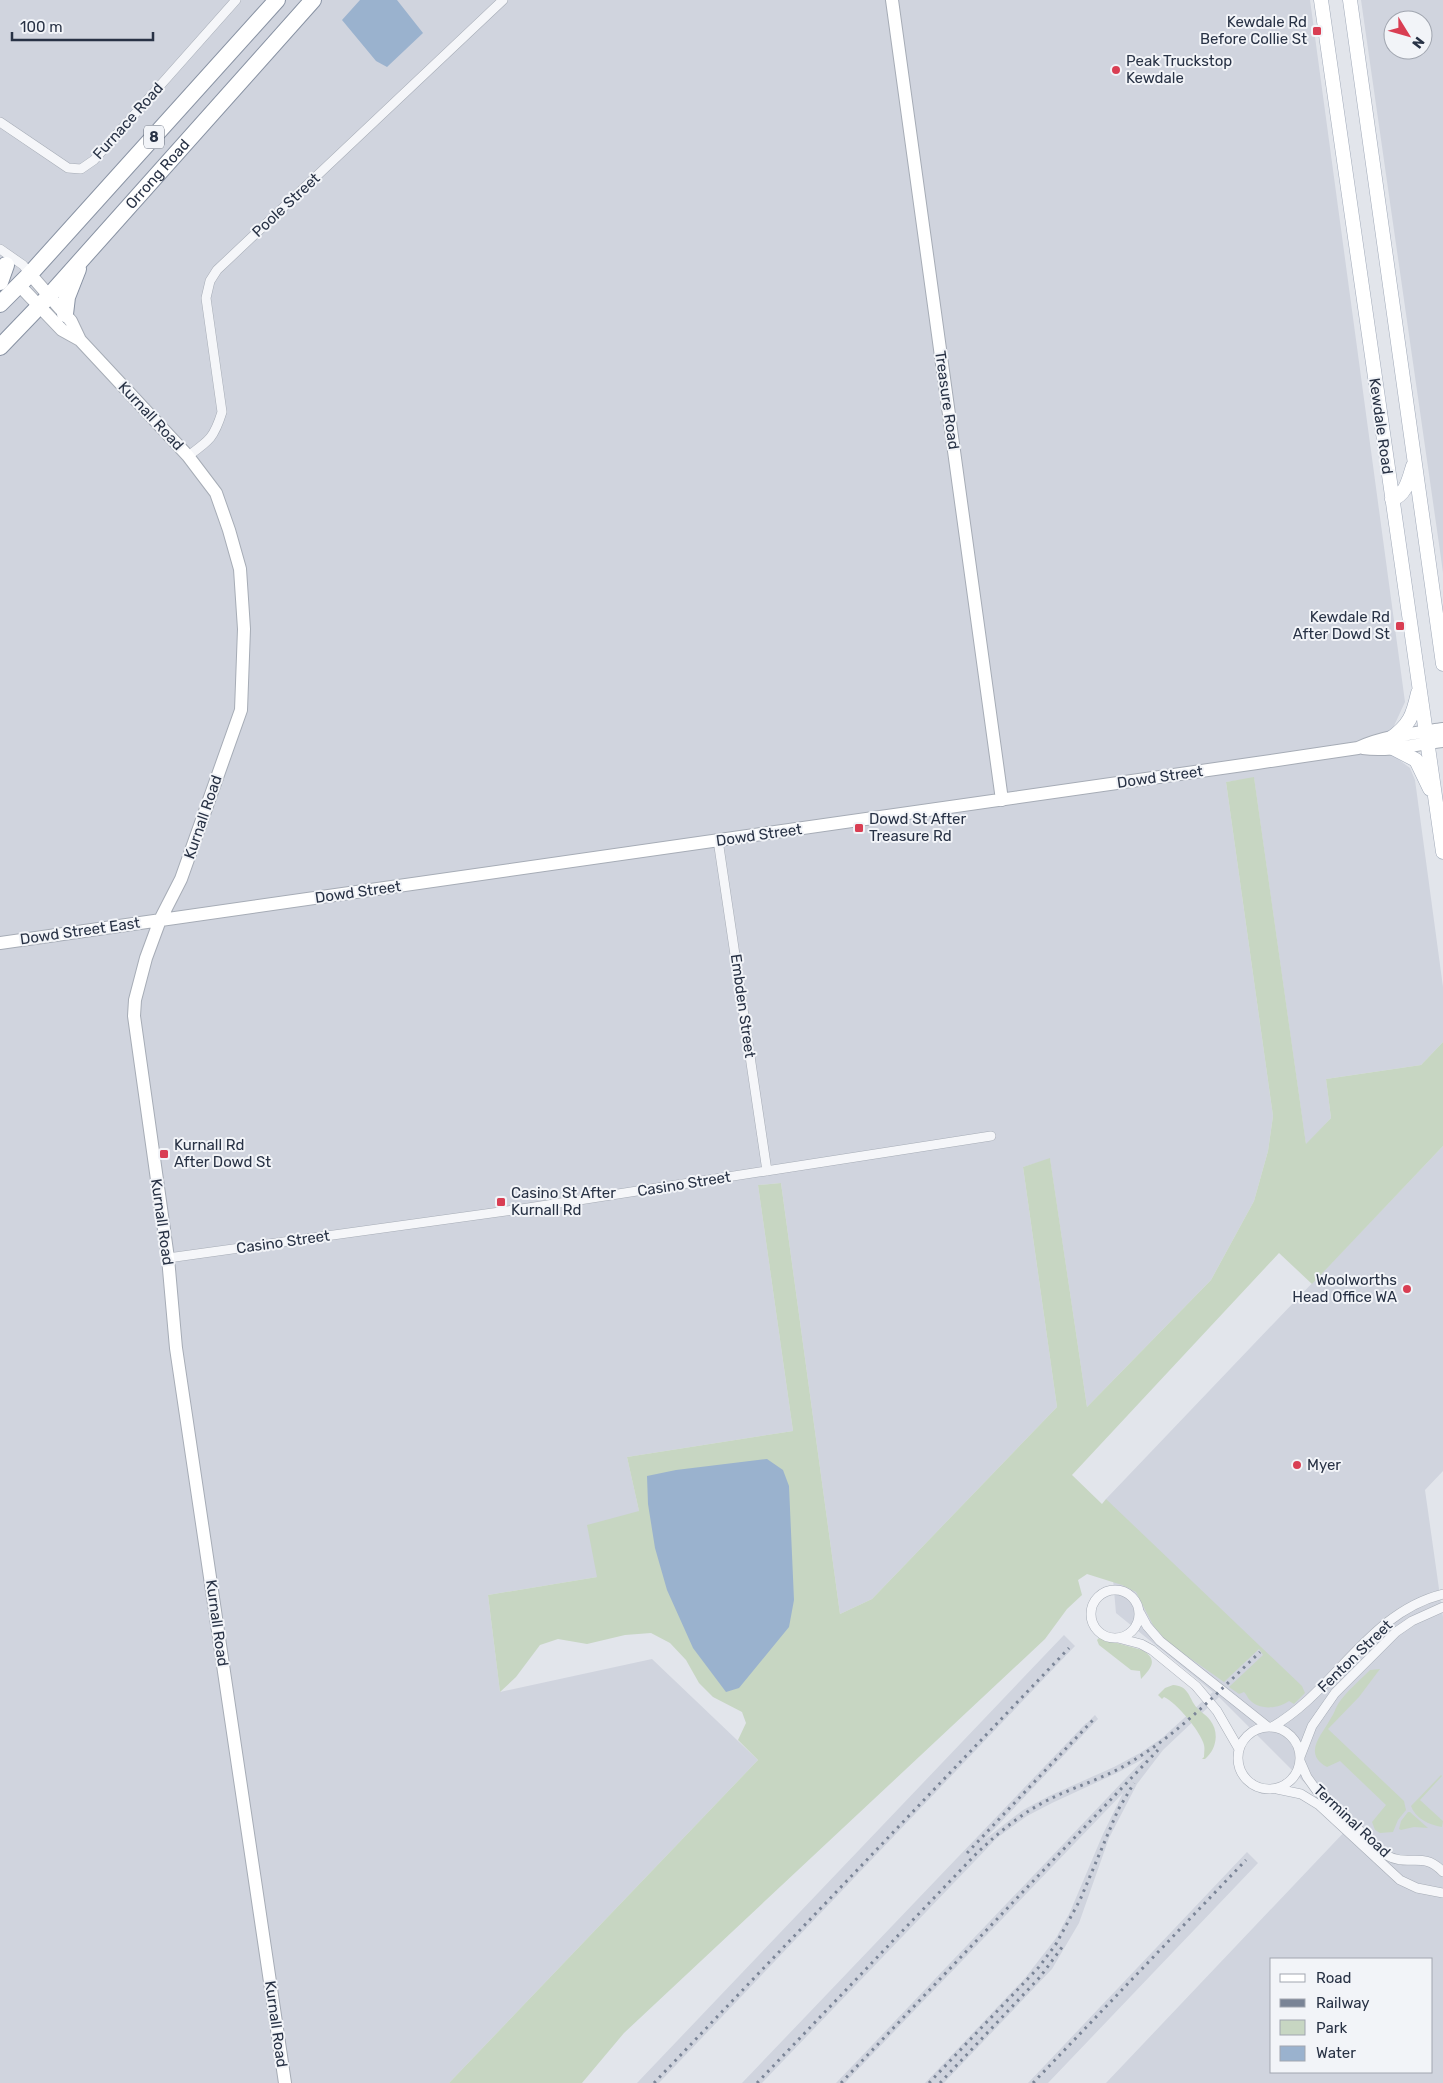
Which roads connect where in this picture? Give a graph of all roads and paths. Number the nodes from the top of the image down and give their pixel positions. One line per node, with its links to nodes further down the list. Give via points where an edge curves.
1 (236, 0): 8 (street, Furnace Road, via 94,160 82,169 68,168)
2 (277, 0): 11 (highway, Orrong Road / 8)
3 (313, 0): 10 (highway, Orrong Road / 8)
4 (503, 0): 18 (street, Poole Street, via 217,270 206,298 222,412 210,440)
5 (892, 0): 28 (street, Treasure Road)
6 (1321, 0): 20 (main road, Kewdale Road)
7 (1350, 0): 19 (main road, Kewdale Road)
8 (0, 122)
9 (2, 256): 11 (street, Kurnall Road); 11 (street, Kurnall Road, via 23,265); 12 (highway)
10 (81, 260): 13 (highway, Orrong Road / 8); 15 (highway, via 67,297)
11 (25, 279): 13 (street, Kurnall Road); 14 (highway, Orrong Road / 8)
12 (0, 282)
13 (44, 301): 15 (street, Kurnall Road); 16 (street, Kurnall Road, via 62,330); 17 (highway, Orrong Road / 8)
14 (0, 304)
15 (65, 314): 16 (street, Kurnall Road)
16 (80, 340): 18 (street, Kurnall Road)
17 (0, 347)
18 (188, 456): 31 (street, Kurnall Road, via 216,493 240,568 244,629 241,710 181,879)
19 (1414, 460): 20 (main road, via 1404,490 1399,497); 21 (main road, Kewdale Road)
20 (1392, 499): 22 (main road, Kewdale Road)
21 (1443, 664)
22 (1420, 686): 24 (main road, Kewdale Road); 26 (main road, via 1411,719)
23 (1443, 729): 24 (street, Dowd Street)
24 (1428, 737): 25 (street, Dowd Street); 26 (street, Dowd Street); 27 (main road, Kewdale Road)
25 (1443, 741)
26 (1391, 743): 27 (main road, via 1416,760); 28 (street, Dowd Street, via 1371,742 1358,748)
27 (1435, 798): 30 (main road, Kewdale Road)
28 (1002, 800): 29 (street, Dowd Street)
29 (718, 840): 31 (street, Dowd Street); 34 (street, Embden Street)
30 (1443, 852)
31 (160, 920): 32 (street, Dowd Street East); 35 (street, Kurnall Road, via 146,958 134,1016)
32 (0, 943)
33 (991, 1136): 34 (street, Casino Street)
34 (767, 1172): 35 (street, Casino Street)
35 (168, 1258): 46 (street, Kurnall Road, via 177,1358)
36 (1443, 1594): 40 (street, Fenton Street, via 1415,1605 1380,1628 1312,1698 1288,1718)
37 (1443, 1607): 42 (street, Fenton Street, via 1396,1632 1335,1693 1312,1726)
38 (1140, 1612): 39 (street, via 1136,1626); 39 (street, via 1135,1599 1123,1590 1108,1590 1097,1598 1091,1611 1093,1624 1102,1634); 40 (street, via 1160,1641)
39 (1118, 1638): 41 (street, via 1152,1650 1196,1686 1217,1711)
40 (1270, 1727): 41 (street, via 1250,1734); 42 (street, via 1288,1734 1298,1748)
41 (1239, 1749): 43 (street, via 1238,1763 1247,1780 1266,1789)
42 (1300, 1759): 43 (street, via 1293,1778); 44 (street, Terminal Road, via 1317,1791 1386,1855 1397,1860 1430,1861)
43 (1276, 1788): 45 (street, via 1301,1794 1319,1805 1400,1880 1417,1888)
44 (1443, 1872)
45 (1443, 1893)
46 (285, 2083)

